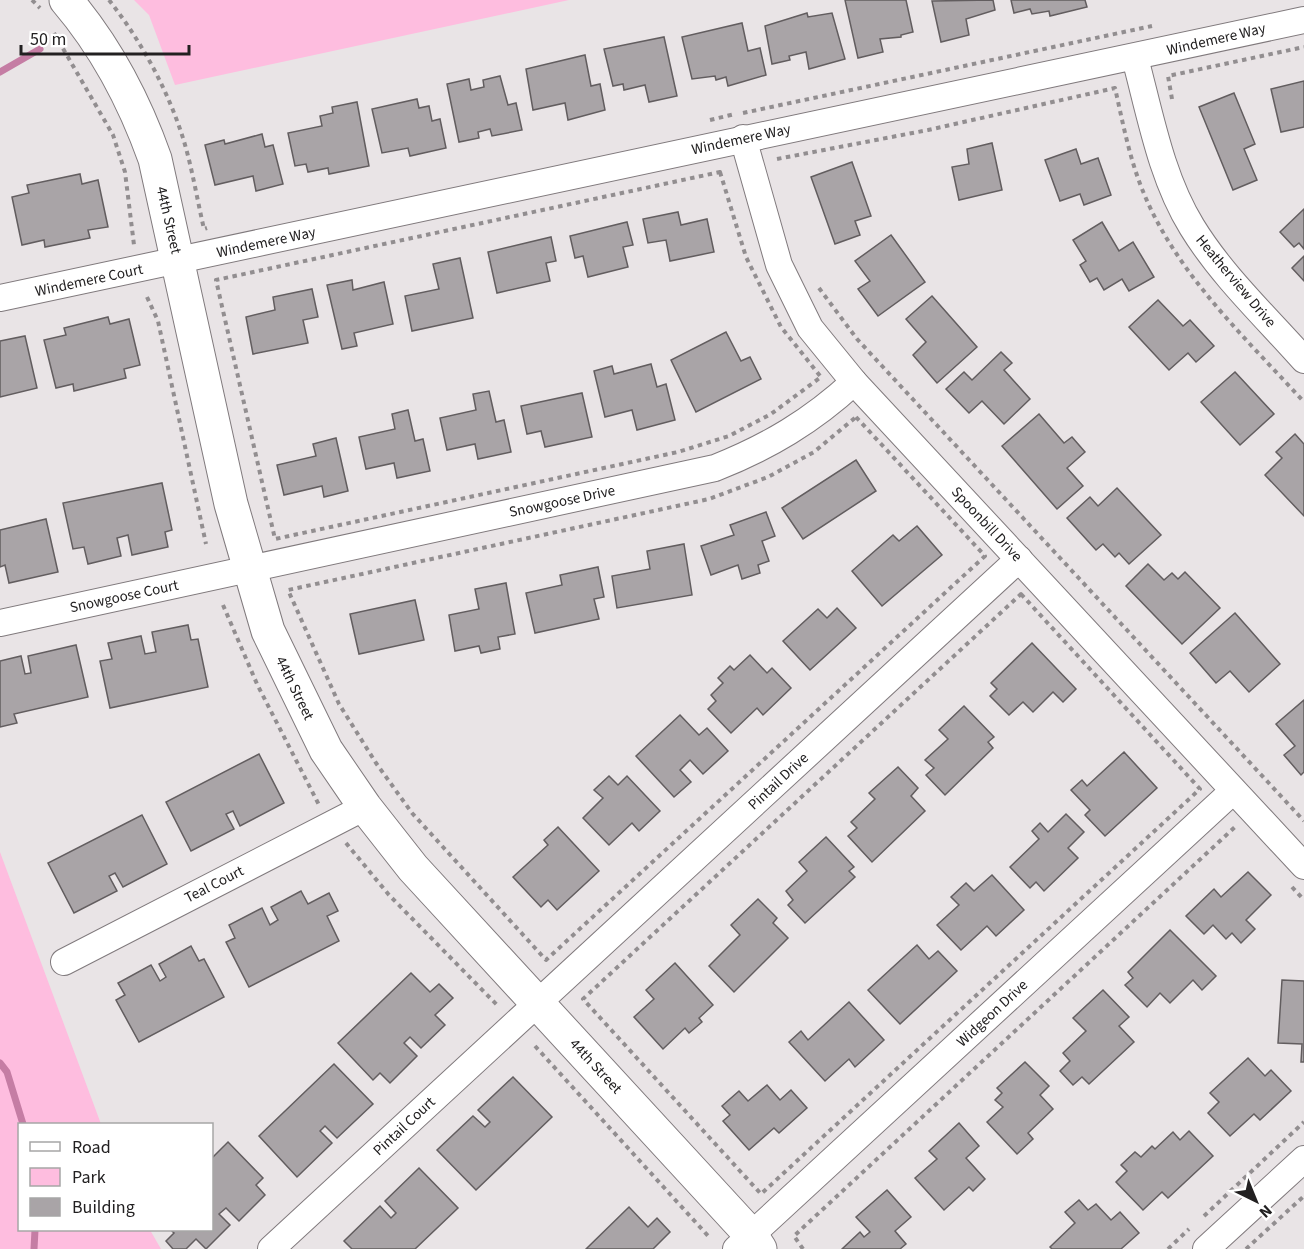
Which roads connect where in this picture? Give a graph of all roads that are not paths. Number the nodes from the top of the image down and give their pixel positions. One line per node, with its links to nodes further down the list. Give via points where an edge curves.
1 (53, 4): 5 (street, 44th Street, via 86,24 115,67 138,112 155,159)
2 (1304, 20): 3 (street, Windemere Way)
3 (1135, 58): 4 (street, Windemere Way); 7 (street, Heatherview Drive, via 1169,179 1191,226 1223,270)
4 (743, 138): 5 (street, Windemere Way); 8 (street, Spoonbill Drive, via 779,265 810,328)
5 (178, 261): 6 (street, Windemere Court); 10 (street, 44th Street)
6 (0, 298)
7 (1304, 360)
8 (854, 382): 9 (street, Spoonbill Drive); 10 (street, Snowgoose Drive, via 792,432 715,468)
9 (1019, 559): 12 (street, Spoonbill Drive); 16 (street, Pintail Drive)
10 (249, 570): 11 (street, Snowgoose Court); 13 (street, 44th Street, via 268,631 295,690 326,750)
11 (0, 622)
12 (1233, 791): 14 (street, Spoonbill Drive); 18 (street, Widgeon Drive)
13 (365, 807): 15 (street, Teal Court); 16 (street, 44th Street, via 413,868)
14 (1296, 875)
15 (64, 962)
16 (537, 1002): 18 (street, 44th Street); 19 (street, Pintail Court)
17 (1304, 1159): 20 (street)
18 (749, 1244)
19 (271, 1249)
20 (1206, 1249)

